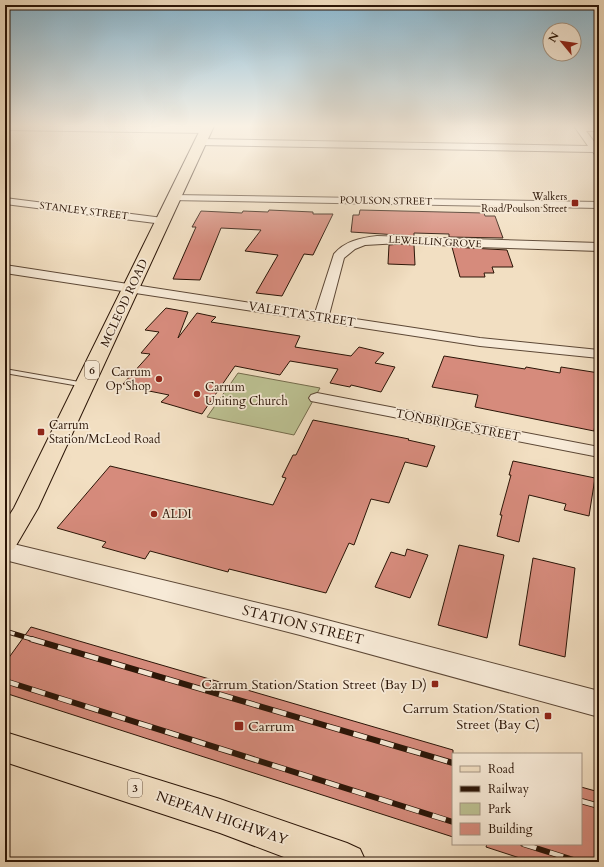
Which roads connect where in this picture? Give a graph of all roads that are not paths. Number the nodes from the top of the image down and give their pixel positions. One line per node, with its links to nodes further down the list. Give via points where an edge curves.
1 (189, 166): 2 (main road, MCLEOD ROAD / 6)
2 (174, 198): 4 (street, POULSON STREET); 5 (main road, MCLEOD ROAD / 6)
3 (5, 201): 5 (street, STANLEY STREET)
4 (599, 205)
5 (163, 221): 8 (main road, MCLEOD ROAD / 6)
6 (599, 247): 9 (street, LEWELLIN GROVE, via 382,239 365,241 343,250 338,257)
7 (5, 269): 8 (street, VALETTA STREET)
8 (130, 288): 9 (street, VALETTA STREET); 12 (main road, MCLEOD ROAD / 6)
9 (321, 317): 10 (street, VALETTA STREET, via 480,342)
10 (599, 354)
11 (5, 371): 12 (lane)
12 (85, 385): 15 (main road, MCLEOD ROAD / 6, via 26,508)
13 (317, 398): 14 (street, TONBRIDGE STREET)
14 (599, 452)
15 (5, 543)
16 (5, 551): 17 (street, STATION STREET, via 300,624)
17 (599, 704)
18 (5, 747): 19 (main road, NEPEAN HIGHWAY / 3, via 220,816)
19 (347, 862)

